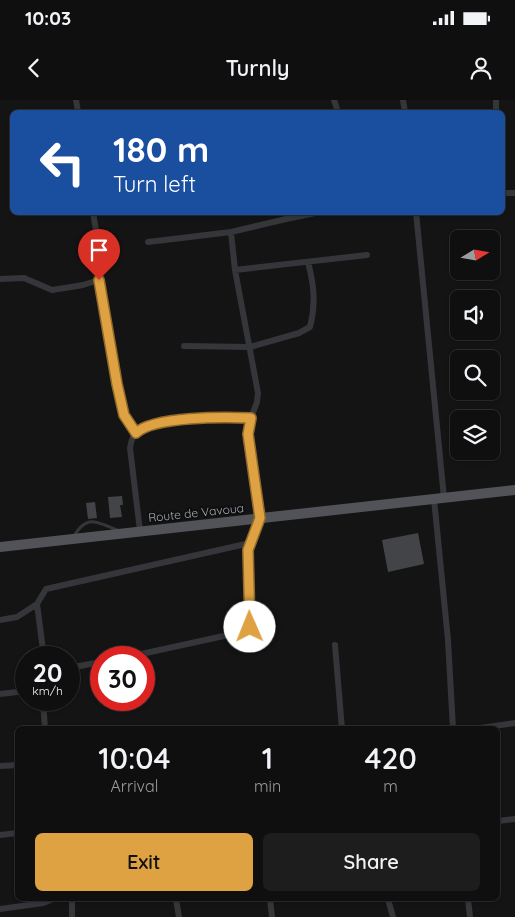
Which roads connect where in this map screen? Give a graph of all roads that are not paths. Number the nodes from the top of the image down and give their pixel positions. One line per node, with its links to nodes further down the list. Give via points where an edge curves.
1 (93, 215): 10 (street, via 99,250)
2 (305, 215): 4 (street)
3 (416, 215): 16 (street)
4 (230, 232): 5 (street); 8 (street)
5 (148, 242)
6 (367, 255): 7 (street)
7 (308, 262): 8 (street); 12 (street, via 314,282 314,312 310,327)
8 (235, 270): 12 (street)
9 (0, 279): 10 (street, via 24,278 52,290)
10 (99, 280): 14 (street, via 115,378 124,415)
11 (184, 346): 12 (street)
12 (250, 347): 13 (street, via 258,393)
13 (251, 418): 14 (street, via 159,422); 17 (street, via 248,434)
14 (136, 433): 18 (street, via 130,448)
15 (515, 490): 16 (main road, Route de Vavoua)
16 (439, 498): 17 (main road, Route de Vavoua); 34 (street)
17 (260, 518): 18 (main road, Route de Vavoua); 21 (street)
18 (140, 532): 19 (main road, Route de Vavoua)
19 (124, 533): 20 (main road, Route de Vavoua); 20 (lane, via 100,522 87,522)
20 (73, 539): 22 (main road, Route de Vavoua)
21 (250, 543): 23 (street, via 46,589); 27 (street, via 248,630)
22 (0, 547)
23 (36, 604): 24 (street, via 17,617); 26 (street)
24 (0, 620)
25 (335, 644): 33 (street)
26 (44, 646)
27 (155, 651)
28 (15, 692): 29 (street)
29 (0, 694)
30 (44, 711): 32 (street)
31 (515, 723): 35 (street)
32 (45, 726)
33 (342, 726)
34 (453, 726)
35 (494, 726)
36 (15, 765): 37 (street)
37 (0, 766)
38 (515, 819): 39 (street)
39 (500, 820)
40 (15, 833): 41 (street)
41 (0, 835)
42 (48, 901): 48 (street)
43 (72, 901): 49 (street)
44 (176, 901): 50 (street)
45 (270, 901): 51 (street)
46 (389, 901): 52 (street)
47 (468, 901): 53 (street)
48 (0, 909)
49 (72, 917)
50 (179, 917)
51 (272, 917)
52 (393, 917)
53 (470, 917)

